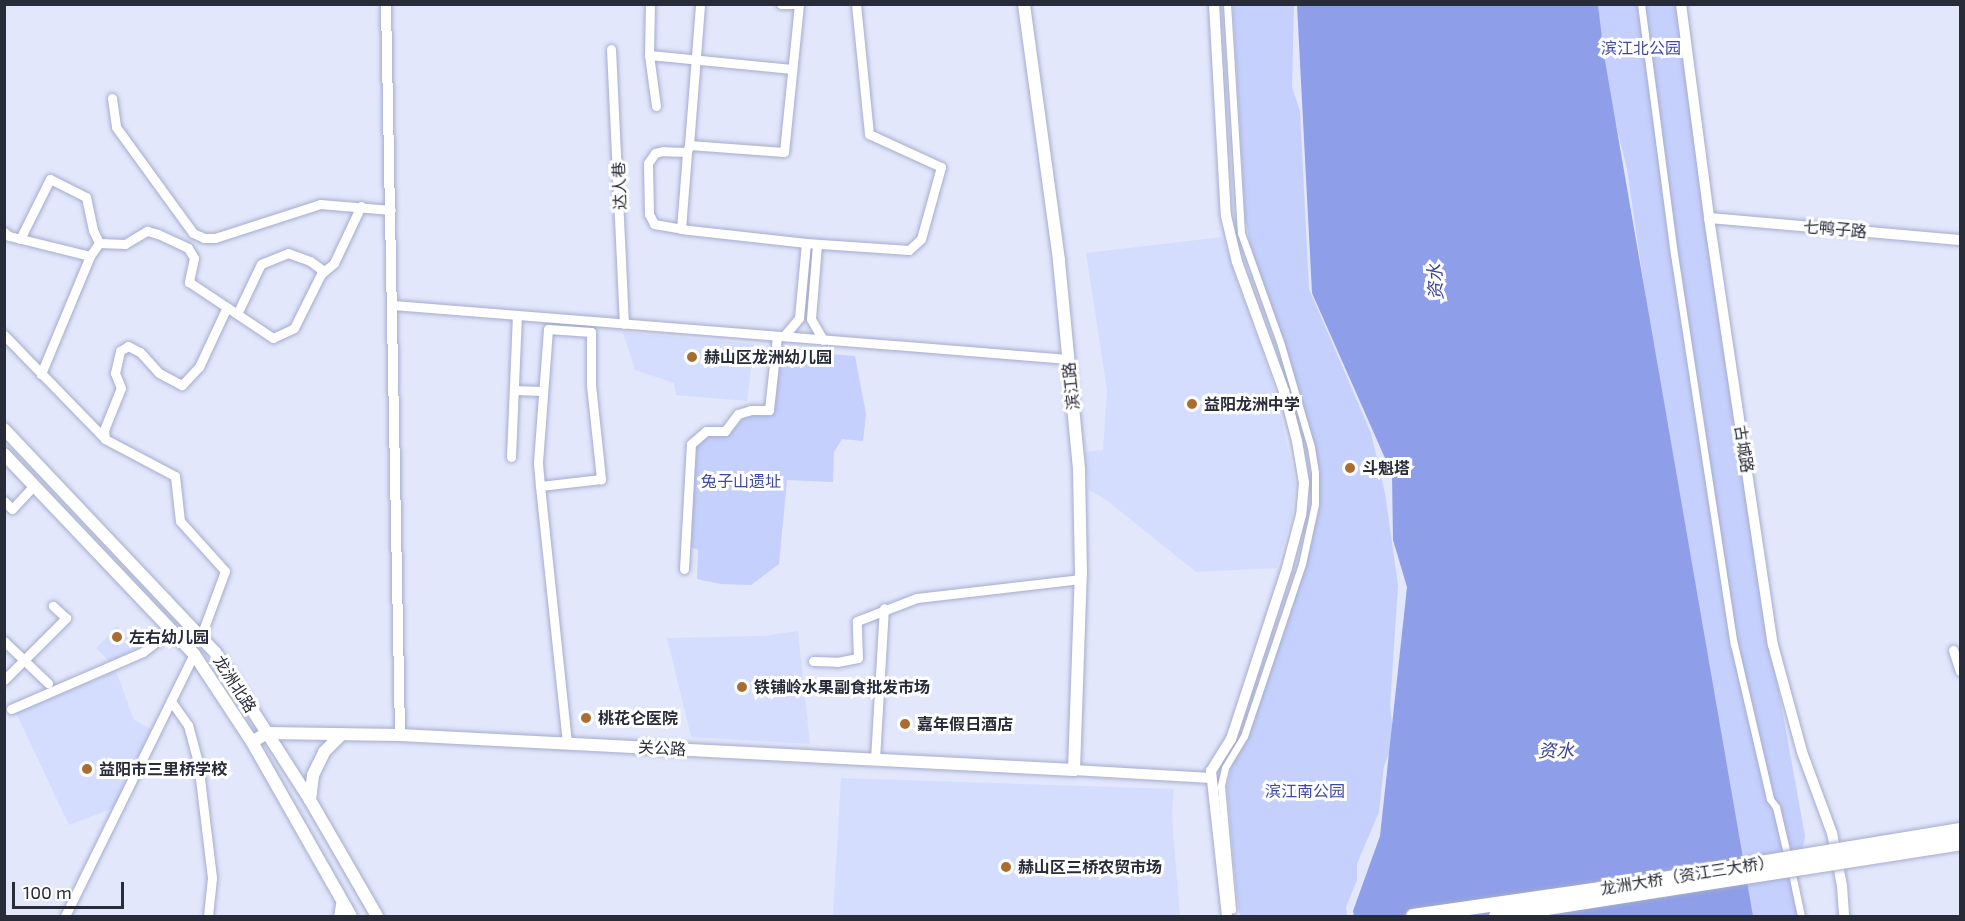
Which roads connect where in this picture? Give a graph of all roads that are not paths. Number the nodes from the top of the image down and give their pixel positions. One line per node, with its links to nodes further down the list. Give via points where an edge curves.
1 (386, 4): 20 (street)
2 (650, 4): 13 (street)
3 (700, 4): 14 (street)
4 (781, 4): 5 (street)
5 (798, 4): 15 (street)
6 (856, 4): 28 (street, via 868,134 941,167 921,239 909,250)
7 (1024, 4): 39 (main road, 滨江路, via 1059,260)
8 (1214, 4): 73 (street, via 1226,216 1237,262 1284,391 1298,441 1304,483 1301,515 1283,579 1231,739)
9 (1227, 4): 78 (street, via 1241,233 1281,345 1315,473 1315,504 1302,564 1244,736 1225,768 1221,786)
10 (1641, 4): 86 (street, via 1674,254 1734,644)
11 (1681, 4): 21 (street, 古城路)
12 (611, 49): 35 (street, 达人巷)
13 (649, 55): 14 (street); 17 (street)
14 (695, 60): 15 (street); 18 (street)
15 (792, 69): 18 (street, via 784,152)
16 (111, 98): 19 (street, via 116,127 193,233 204,238 215,238 320,204)
17 (656, 106)
18 (688, 149): 22 (street); 22 (street, via 655,153 648,163 649,214 654,224)
19 (361, 206): 20 (street); 30 (street, via 333,263)
20 (391, 210): 31 (street)
21 (1709, 218): 25 (street, 七鸭子路); 87 (street, 古城路, via 1773,645 1802,752 1832,833)
22 (681, 229): 27 (street)
23 (4, 232): 24 (street)
24 (20, 239): 26 (street, via 50,179 86,197); 29 (street)
25 (1960, 240)
26 (99, 243): 29 (street); 32 (street, via 125,244 147,231 188,248 194,258 189,282)
27 (807, 243): 28 (street); 37 (street, via 799,318)
28 (817, 244): 38 (street, via 811,319)
29 (90, 256): 40 (street)
30 (324, 271): 33 (street, via 288,253 268,260 261,264); 33 (street, via 294,328 281,335 273,338)
31 (393, 306): 34 (street); 68 (street)
32 (227, 307): 33 (street); 44 (street, via 199,367 182,385 159,373 140,352 128,346 120,351 115,373 121,388 104,430)
33 (237, 314)
34 (518, 315): 35 (street); 41 (street)
35 (624, 324): 37 (street)
36 (4, 335): 40 (street)
37 (780, 336): 38 (street); 50 (street, via 769,410 738,414 725,431 706,431 691,444)
38 (823, 339): 39 (street)
39 (1068, 359): 51 (main road, 滨江路, via 1079,469)
40 (41, 374): 44 (street)
41 (514, 390): 42 (street); 46 (street)
42 (542, 391): 48 (street); 48 (street, via 548,329 591,332 591,385 601,479)
43 (4, 429): 55 (main road, 龙洲北路)
44 (105, 439): 55 (street, via 175,476 180,521 225,572)
45 (4, 454): 47 (main road, 龙洲北路)
46 (511, 457)
47 (34, 485): 49 (street, via 12,508); 54 (main road, 龙洲北路)
48 (540, 486): 70 (street)
49 (4, 501)
50 (684, 569)
51 (1081, 579): 53 (street, via 926,597); 72 (main road, 滨江路)
52 (53, 606): 59 (street, via 66,618)
53 (884, 608): 60 (street, via 857,621 858,658); 71 (street)
54 (171, 630): 58 (main road, 龙洲北路); 65 (street, via 143,652)
55 (201, 636): 66 (main road, 龙洲北路)
56 (4, 642): 59 (street)
57 (1953, 650): 61 (street)
58 (194, 654): 64 (street); 69 (main road, 龙洲北路)
59 (24, 660): 62 (street); 63 (street)
60 (813, 661)
61 (1960, 671)
62 (4, 680)
63 (48, 683)
64 (171, 701): 79 (street); 80 (street, via 188,725 198,762 212,878)
65 (11, 709)
66 (267, 733): 67 (main road, 关公路); 69 (main road); 74 (main road, 龙洲北路)
67 (342, 734): 68 (main road, 关公路); 74 (main road, via 324,752 313,775)
68 (400, 735): 70 (main road, 关公路)
69 (252, 742): 77 (main road, 龙洲北路)
70 (567, 744): 71 (main road, 关公路)
71 (875, 759): 72 (main road, 关公路)
72 (1074, 770): 73 (street)
73 (1210, 778): 78 (street)
74 (310, 800): 83 (main road, 龙洲北路)
75 (1960, 830): 84 (main road, 龙洲大桥（资江三大桥）, bridge)
76 (1960, 843): 85 (main road, 龙洲大桥（资江三大桥）, bridge)
77 (341, 899): 81 (street); 82 (main road, 龙洲北路)
78 (1229, 913)
79 (65, 916)
80 (208, 916)
81 (338, 916)
82 (351, 916)
83 (376, 916)
84 (1413, 916)
85 (1496, 916)
86 (1801, 916)
87 (1844, 916)

